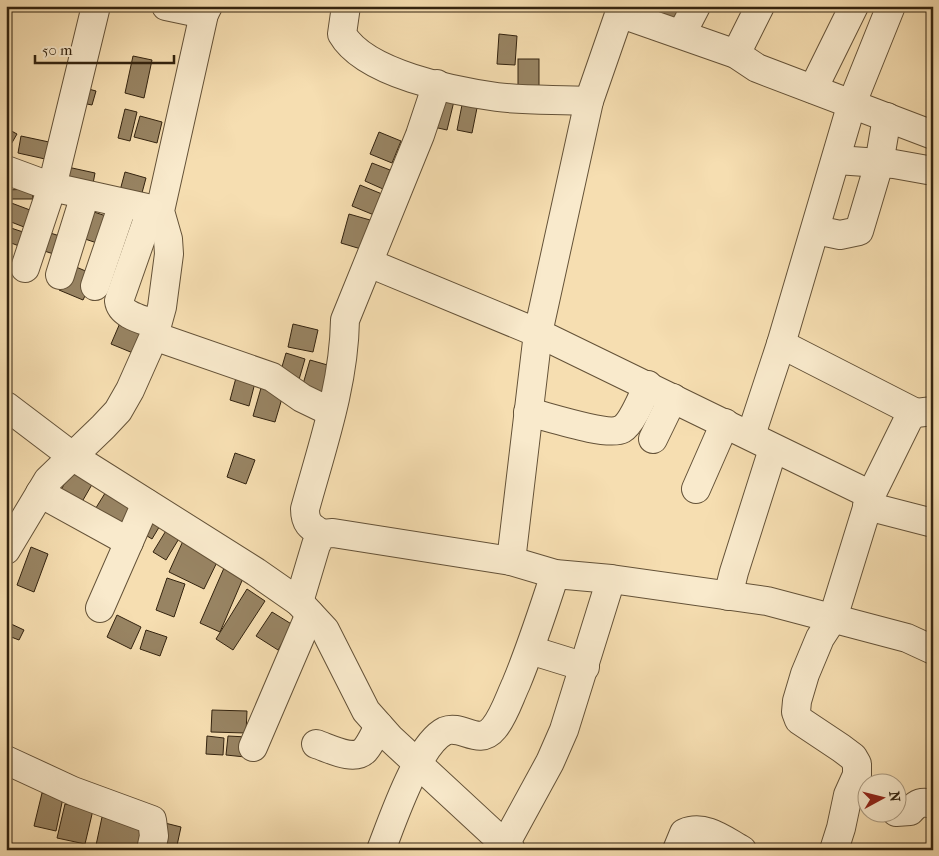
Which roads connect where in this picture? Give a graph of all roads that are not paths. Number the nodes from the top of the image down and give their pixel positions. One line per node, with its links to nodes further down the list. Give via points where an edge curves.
1 (96, 6): 22 (street)
2 (166, 6): 9 (street)
3 (346, 6): 12 (street, via 342,34 357,52 372,62)
4 (696, 6): 10 (street)
5 (760, 6): 11 (street)
6 (854, 6): 13 (street)
7 (891, 6): 15 (street)
8 (621, 9): 10 (street); 14 (street)
9 (206, 10): 25 (street)
10 (682, 33): 11 (street)
11 (736, 54): 13 (street, via 757,68)
12 (437, 84): 14 (street, via 498,97); 27 (street)
13 (813, 89): 15 (street)
14 (589, 101): 32 (street)
15 (852, 104): 16 (street); 18 (street)
16 (887, 117): 17 (street); 19 (street)
17 (933, 135)
18 (837, 160): 19 (street); 26 (street)
19 (879, 164): 21 (street); 26 (street, via 859,231 840,235)
20 (6, 170): 22 (street)
21 (933, 171)
22 (52, 187): 23 (street); 28 (street)
23 (85, 195): 24 (street); 29 (street)
24 (123, 204): 25 (street); 30 (street)
25 (155, 210): 31 (street, via 168,239 169,254); 31 (street, via 120,307)
26 (816, 230): 33 (street)
27 (369, 263): 32 (street); 37 (street, via 345,320 345,351)
28 (24, 268)
29 (60, 275)
30 (95, 286)
31 (156, 331): 37 (street, via 272,377 302,398); 43 (street, via 118,411)
32 (538, 333): 34 (street); 38 (street)
33 (781, 344): 39 (street); 42 (street)
34 (648, 385): 35 (street); 38 (street, via 628,423 615,431 597,430)
35 (673, 398): 40 (street); 41 (street)
36 (6, 406): 43 (street)
37 (331, 412): 49 (street, via 305,509 309,526)
38 (528, 412): 52 (street)
39 (924, 412): 46 (street, via 909,418 902,429)
40 (725, 423): 42 (street); 44 (street)
41 (653, 438)
42 (762, 442): 46 (street); 55 (street)
43 (72, 456): 45 (street); 47 (street)
44 (696, 489)
45 (40, 493): 50 (street); 51 (street)
46 (869, 501): 48 (street); 58 (street)
47 (146, 502): 50 (street); 57 (street, via 256,572)
48 (933, 523)
49 (322, 534): 52 (street, via 333,533); 57 (street, via 316,545)
50 (129, 542): 56 (street)
51 (6, 550)
52 (511, 561): 53 (street)
53 (555, 574): 54 (street); 59 (street)
54 (612, 579): 55 (street); 61 (street)
55 (728, 596): 58 (street, via 767,601)
56 (100, 608)
57 (304, 608): 62 (street, via 325,630 366,711); 64 (street)
58 (833, 618): 60 (street, via 907,638); 67 (street, via 820,638 805,674 796,712 799,720 853,757)
59 (530, 650): 61 (street); 66 (street, via 506,708 493,729 485,736 477,737 457,730 446,731 436,737)
60 (933, 650)
61 (585, 667): 71 (street, via 564,730)
62 (379, 726): 63 (street, via 358,754 347,754); 66 (street)
63 (316, 744)
64 (253, 747)
65 (6, 760): 72 (street, via 73,791 152,820 154,836)
66 (417, 763): 71 (street); 73 (street)
67 (857, 774)
68 (856, 801): 76 (street, via 841,828)
69 (933, 804): 70 (street, via 916,804)
70 (906, 811)
71 (506, 848)
72 (150, 850)
73 (381, 850)
74 (677, 850): 75 (street, via 684,833 692,830 705,830)
75 (742, 850)
76 (834, 850)

